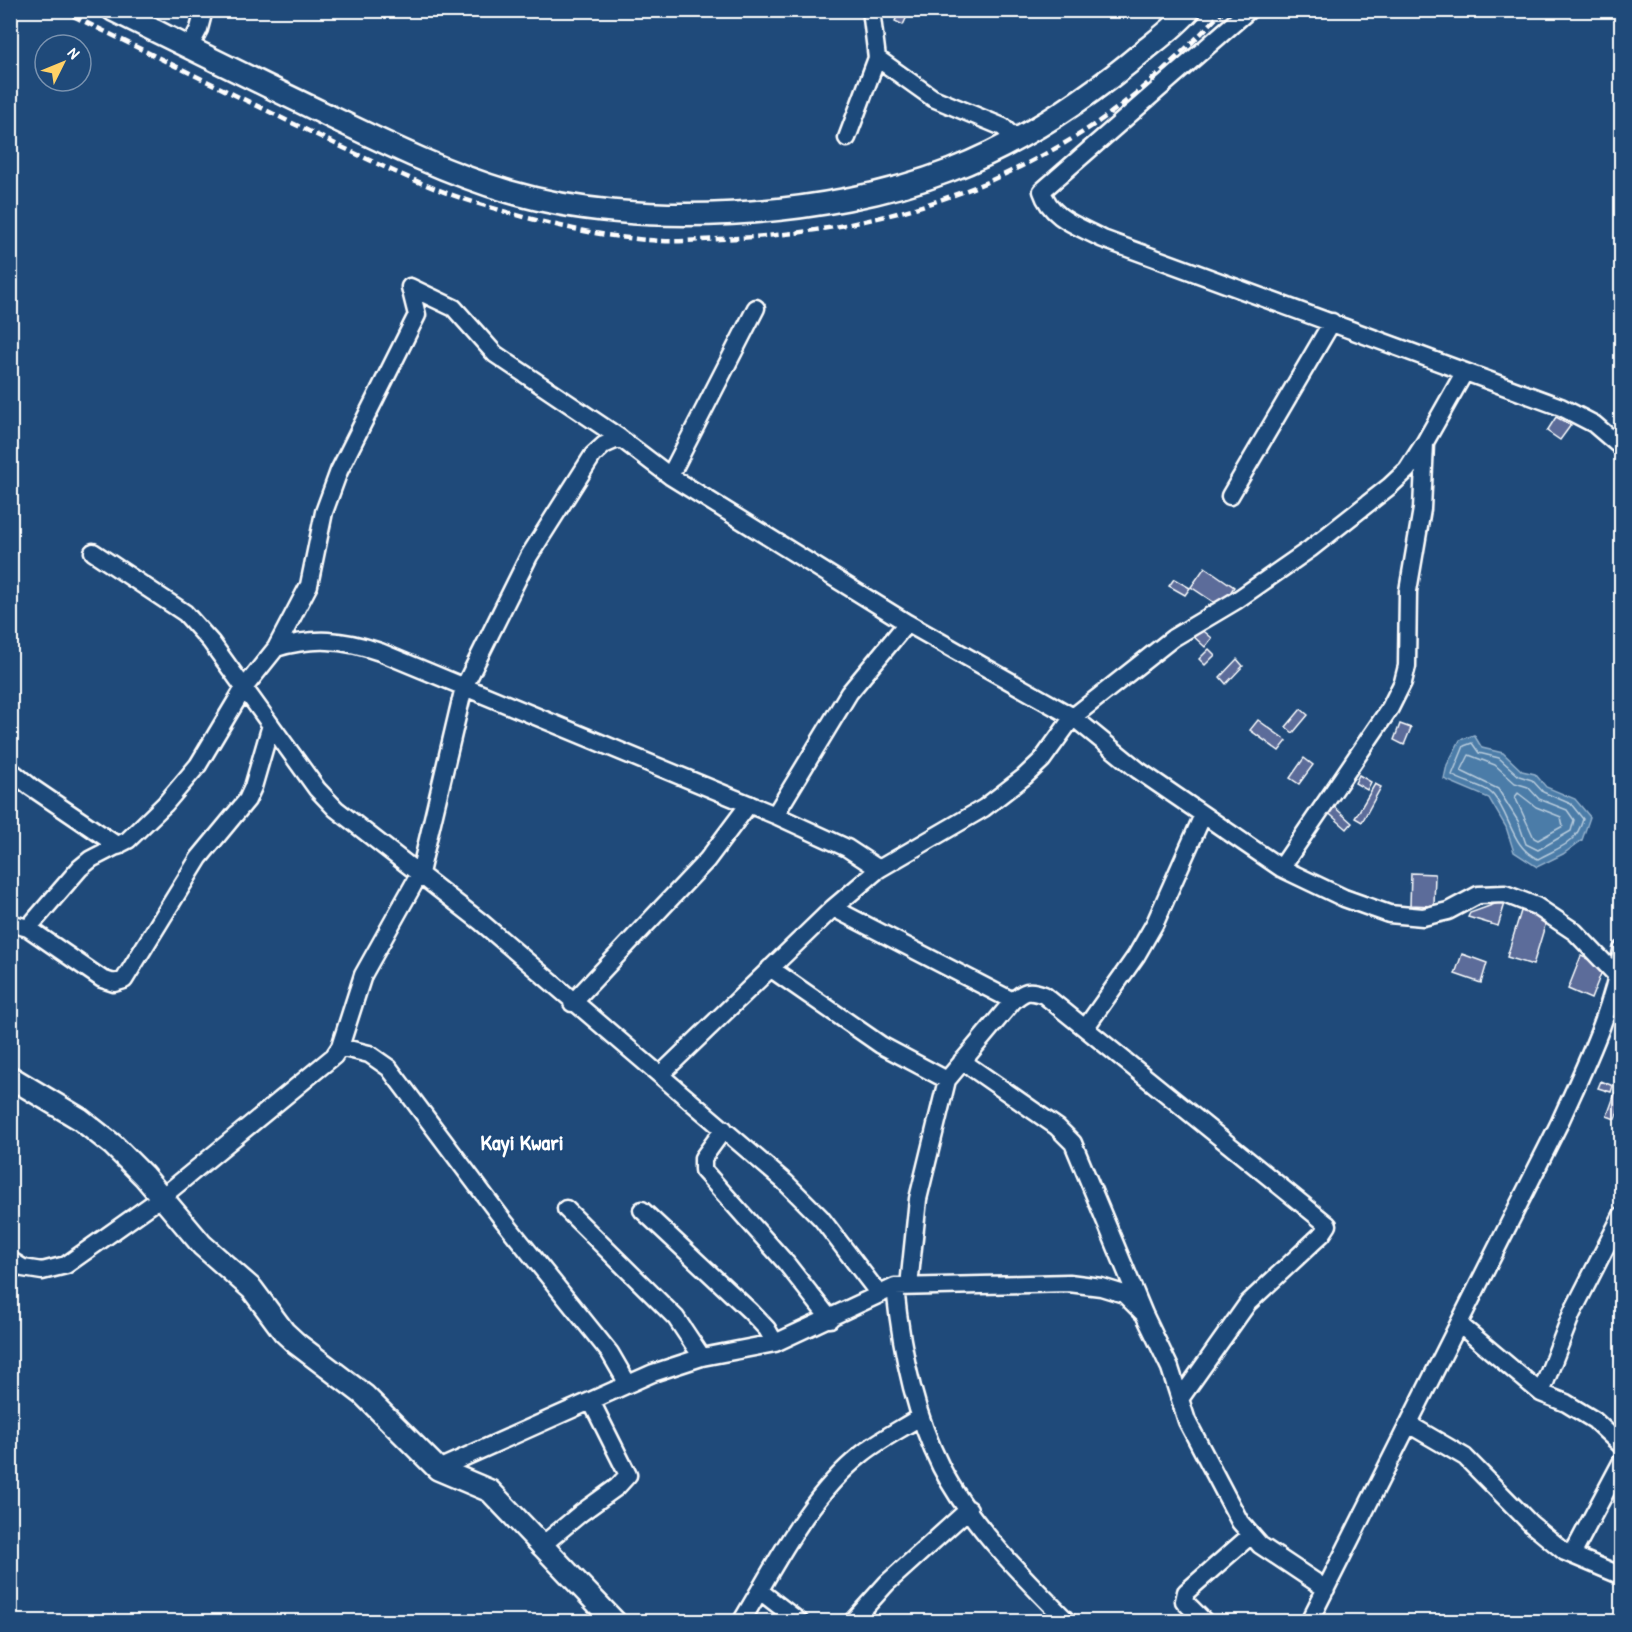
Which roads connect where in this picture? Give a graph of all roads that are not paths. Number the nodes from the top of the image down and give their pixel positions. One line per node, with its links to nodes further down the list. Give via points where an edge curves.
1 (113, 10): 6 (street)
2 (204, 10): 6 (street)
3 (871, 10): 7 (street)
4 (1190, 10): 9 (street, via 1105,84)
5 (1249, 10): 11 (street, via 1042,191 1046,202 1066,221 1103,239)
6 (189, 48): 9 (street, via 403,152 511,192 588,207 669,215 770,211 873,193 952,170)
7 (877, 58): 8 (street); 9 (street, via 933,98 1003,127)
8 (847, 138)
9 (1015, 139)
10 (756, 308): 16 (street)
11 (1332, 322): 12 (street); 17 (street)
12 (1464, 373): 14 (street); 15 (street, via 1561,407 1594,424)
13 (620, 438): 16 (street); 20 (street, via 495,354 454,308 410,287 417,315 339,471 324,512 309,585); 21 (street, via 593,455 540,537)
14 (1425, 442): 23 (street, via 1407,470 1390,486 1310,549 1173,638); 30 (street, via 1422,509 1408,591 1407,666 1403,682 1390,708)
15 (1622, 448)
16 (670, 476): 19 (street)
17 (1230, 496)
18 (93, 552): 22 (street, via 185,613)
19 (907, 623): 23 (street); 27 (street, via 849,693)
20 (276, 648): 21 (street, via 324,639 352,643); 22 (street)
21 (465, 687): 26 (street); 32 (street)
22 (244, 688): 24 (street); 29 (street, via 198,765 165,804)
23 (1074, 717): 28 (street, via 1138,770); 31 (street, via 1024,777 984,808)
24 (271, 725): 32 (street, via 336,809); 35 (street, via 247,800 199,858 124,980 114,983 102,979)
25 (10, 770): 29 (street)
26 (749, 804): 27 (street); 40 (street, via 707,860)
27 (776, 815): 31 (street)
28 (1203, 815): 30 (street); 41 (street, via 1155,923)
29 (118, 846): 35 (street, via 80,868)
30 (1281, 868): 38 (street, via 1389,914 1424,917 1448,911 1478,896 1504,894 1536,906 1575,932)
31 (879, 869): 33 (street)
32 (420, 873): 40 (street); 42 (street, via 363,975)
33 (833, 908): 37 (street); 39 (street)
34 (10, 923): 35 (street)
35 (28, 928)
36 (1622, 950): 38 (street)
37 (770, 968): 44 (street); 46 (street, via 880,1045)
38 (1619, 980): 57 (street, via 1559,1124)
39 (1013, 1001): 41 (street, via 1023,992 1044,995); 43 (street)
40 (572, 1003): 44 (street)
41 (1086, 1027): 62 (street, via 1328,1225 1248,1303)
42 (340, 1047): 48 (street, via 327,1064); 60 (street, via 369,1054 389,1068 503,1220 610,1353)
43 (962, 1061): 46 (street); 55 (street, via 1057,1127 1073,1143)
44 (661, 1074): 47 (street)
45 (10, 1077): 48 (street, via 80,1119 113,1145)
46 (947, 1080): 53 (street, via 918,1199)
47 (724, 1129): 54 (street, via 821,1218); 56 (street, via 703,1158 703,1170)
48 (162, 1197): 52 (street, via 66,1265 42,1271 23,1268); 68 (street, via 202,1245 252,1289 284,1332 364,1395)
49 (566, 1209): 59 (street, via 676,1318)
50 (642, 1210): 58 (street, via 750,1311)
51 (1620, 1224): 61 (street, via 1572,1313)
52 (10, 1260)
53 (902, 1287): 54 (street); 55 (street, via 1069,1283 1124,1294); 64 (street, via 900,1342)
54 (879, 1294): 56 (street)
55 (1144, 1314): 62 (street)
56 (830, 1318): 58 (street)
57 (1459, 1324): 61 (street); 65 (street)
58 (775, 1343): 59 (street)
59 (702, 1356): 60 (street)
60 (628, 1384): 63 (street)
61 (1541, 1393): 66 (street, via 1594,1420)
62 (1180, 1399): 70 (street, via 1187,1421 1240,1522)
63 (591, 1401): 68 (street); 71 (street, via 627,1475)
64 (920, 1417): 69 (street, via 941,1468); 75 (street, via 862,1454 832,1483 802,1520)
65 (1410, 1425): 72 (street, via 1465,1457 1531,1524); 74 (street)
66 (1622, 1446)
67 (1622, 1461): 72 (street)
68 (438, 1469): 71 (street, via 490,1491)
69 (969, 1509): 79 (street, via 887,1583); 80 (street, via 1016,1570)
70 (1251, 1535): 74 (street); 81 (street, via 1186,1592 1184,1601)
71 (540, 1546): 76 (street)
72 (1572, 1555): 73 (street)
73 (1622, 1575)
74 (1326, 1589): 82 (street)
75 (760, 1591): 77 (street); 78 (street)
76 (615, 1622)
77 (741, 1622)
78 (800, 1622)
79 (852, 1622)
80 (1068, 1622)
81 (1205, 1622)
82 (1309, 1622)

